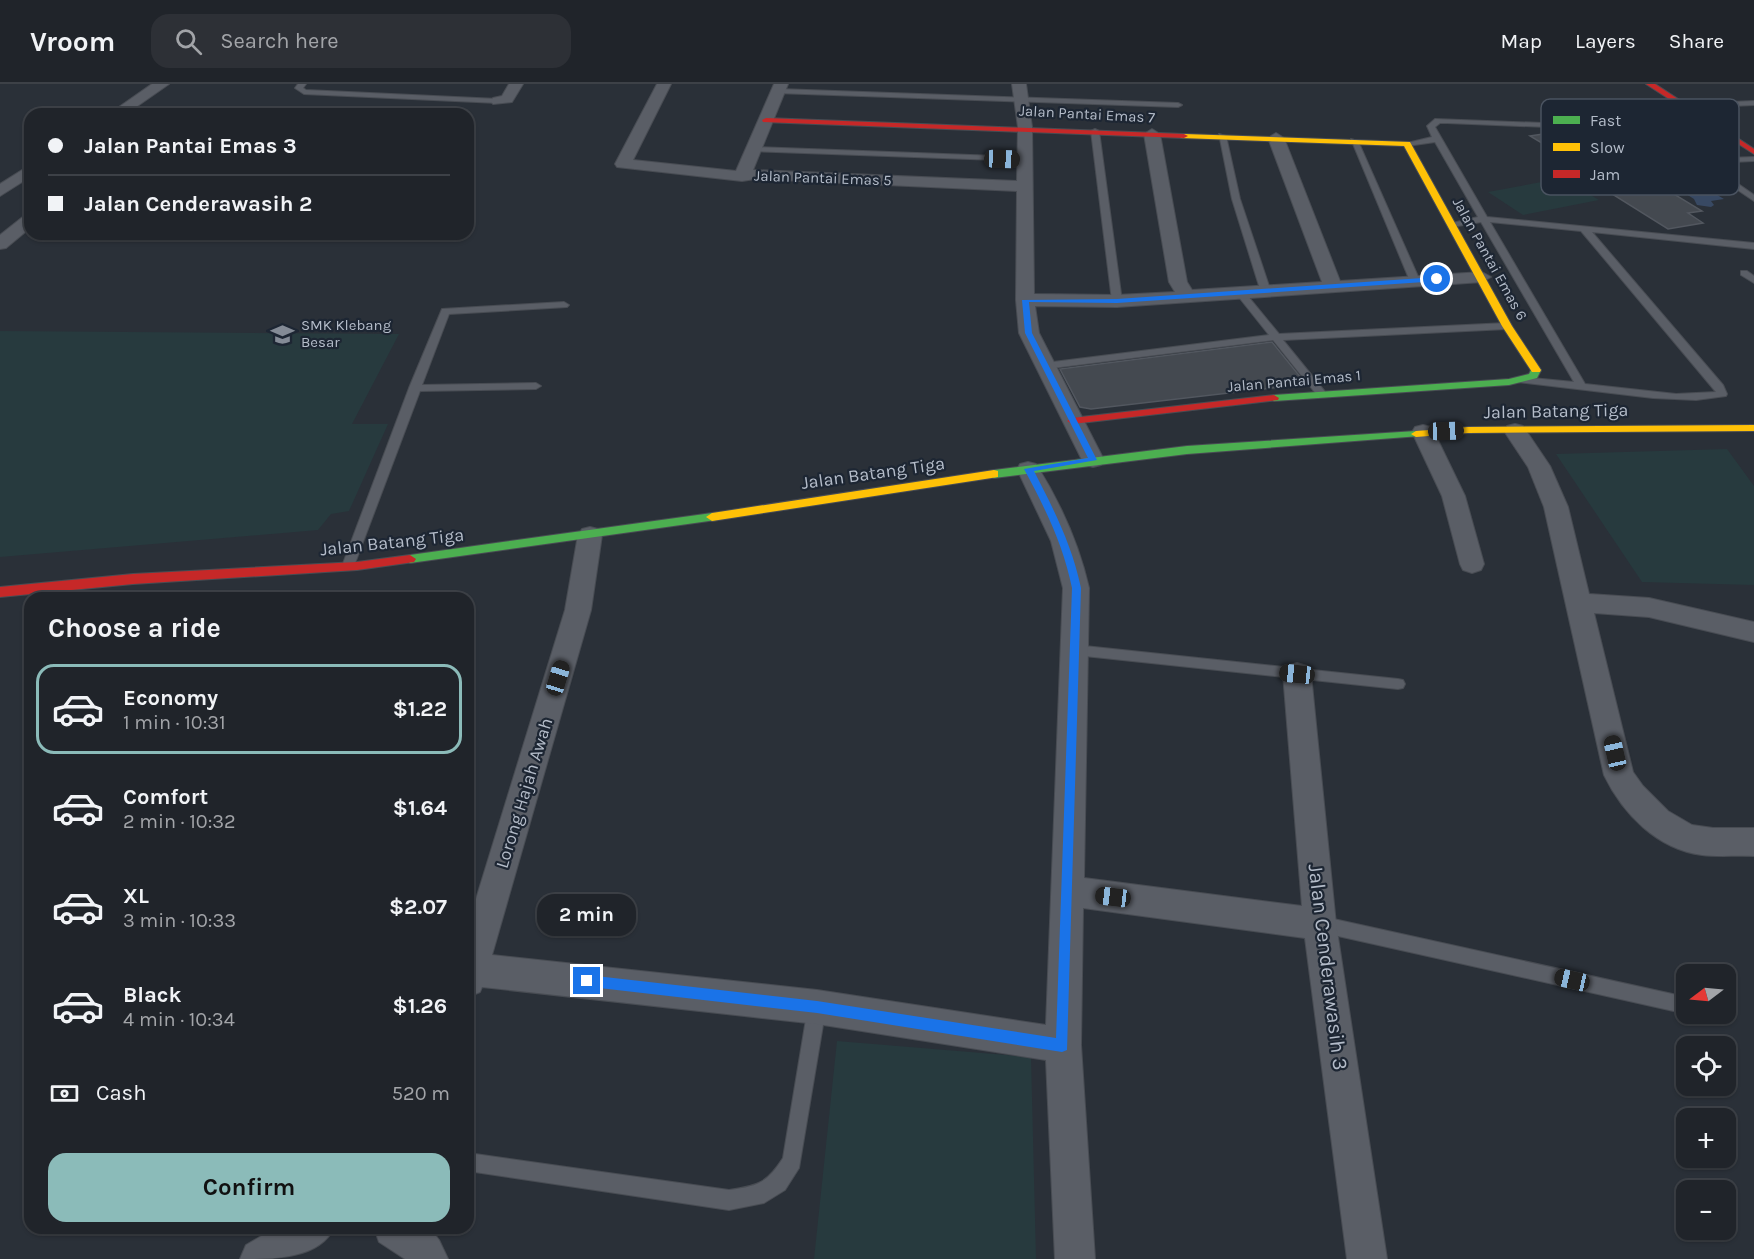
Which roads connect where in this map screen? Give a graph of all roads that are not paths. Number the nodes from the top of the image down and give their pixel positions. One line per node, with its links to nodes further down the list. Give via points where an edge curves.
1 (162, 84): 13 (street)
2 (302, 84): 9 (lane, via 299,88 304,92)
3 (516, 84): 9 (street, via 507,99)
4 (664, 84): 31 (street, Jalan Pantai Emas 5, via 623,164)
5 (1650, 84): 8 (main road)
6 (780, 88): 7 (lane); 14 (street)
7 (1020, 93): 12 (lane); 16 (street)
8 (1675, 99)
9 (498, 100)
10 (1754, 103): 11 (lane)
11 (1739, 104)
12 (1179, 105)
13 (125, 108)
14 (766, 120): 16 (main road, Jalan Pantai Emas 7); 25 (street)
15 (1541, 125): 21 (lane, via 1438,121 1431,126)
16 (1025, 128): 17 (main road, Jalan Pantai Emas 7); 27 (street)
17 (1095, 131): 18 (main road, Jalan Pantai Emas 7); 51 (lane)
18 (1152, 134): 19 (main road, Jalan Pantai Emas 7); 49 (street, via 1178,282)
19 (1222, 136): 20 (main road, Jalan Pantai Emas 7); 47 (lane, via 1236,199)
20 (1276, 138): 22 (main road, Jalan Pantai Emas 7); 46 (street)
21 (1437, 139): 24 (lane); 36 (lane)
22 (1354, 141): 24 (main road, Jalan Pantai Emas 7); 45 (lane)
23 (1739, 142): 26 (main road)
24 (1407, 144): 37 (main road, Jalan Pantai Emas 6)
25 (753, 148): 27 (lane); 31 (street)
26 (1754, 152)
27 (1025, 159): 32 (street)
28 (1754, 159): 29 (lane)
29 (1739, 160)
30 (24, 174): 34 (street)
31 (742, 176): 32 (street, Jalan Pantai Emas 5)
32 (1024, 186): 50 (street)
33 (1739, 189): 35 (lane)
34 (0, 191)
35 (1754, 199)
36 (1483, 219): 37 (lane); 39 (lane); 58 (lane)
37 (1452, 224): 43 (main road, Jalan Pantai Emas 6)
38 (24, 225): 40 (street)
39 (1584, 229): 41 (lane); 58 (lane, via 1722,394 1630,394)
40 (0, 244)
41 (1754, 246)
42 (1744, 273): 44 (lane)
43 (1482, 277): 45 (street); 53 (main road, Jalan Pantai Emas 6)
44 (1754, 280)
45 (1415, 281): 46 (street)
46 (1332, 285): 47 (street)
47 (1265, 289): 48 (street)
48 (1239, 291): 49 (street); 54 (lane)
49 (1186, 295): 51 (street)
50 (1025, 300): 51 (street); 55 (street, via 1029,333)
51 (1117, 301)
52 (564, 304): 59 (lane, via 445,311)
53 (1507, 326): 54 (lane); 56 (main road, Jalan Pantai Emas 6, via 1536,370 1533,376)
54 (1276, 337): 55 (lane); 60 (lane)
55 (1045, 366): 61 (street)
56 (1520, 380): 58 (lane); 60 (main road, Jalan Pantai Emas 1)
57 (536, 386): 59 (lane)
58 (1581, 386)
59 (414, 388): 69 (lane)
60 (1321, 393): 61 (main road, Jalan Pantai Emas 1)
61 (1072, 421): 65 (street)
62 (1754, 428): 63 (main road, Jalan Batang Tiga)
63 (1515, 431): 64 (main road, Jalan Batang Tiga); 71 (street, via 1539,466 1552,497)
64 (1424, 432): 65 (main road, Jalan Batang Tiga); 68 (street, via 1449,479 1463,518)
65 (1093, 460): 66 (main road, Jalan Batang Tiga)
66 (1028, 469): 67 (main road, Jalan Batang Tiga); 73 (street, via 1058,524 1070,556 1076,588)
67 (590, 535): 69 (main road, Jalan Batang Tiga); 79 (street, Lorong Hajah Awah, via 578,610)
68 (1472, 564)
69 (348, 566): 70 (main road, Jalan Batang Tiga, via 133,579)
70 (0, 592)
71 (1581, 604): 72 (street, via 1632,604 1728,630); 76 (street, via 1619,775 1634,801 1661,825 1691,839)
72 (1754, 632)
73 (1075, 650): 74 (lane); 77 (street)
74 (1297, 674): 75 (lane); 78 (street, Jalan Cenderawasih 3)
75 (1398, 684)
76 (1754, 842)
77 (1067, 891): 78 (street); 83 (street)
78 (1320, 924): 81 (lane); 90 (street, Jalan Cenderawasih 3)
79 (474, 961)
80 (474, 974): 82 (street)
81 (1676, 1004)
82 (817, 1007): 83 (street); 84 (lane, via 792,1161 778,1183 757,1196 729,1200)
83 (1062, 1045): 89 (street)
84 (474, 1163)
85 (304, 1234): 87 (street)
86 (406, 1234): 88 (street, via 422,1247)
87 (260, 1259)
88 (428, 1259)
89 (1075, 1259)
90 (1367, 1259)

